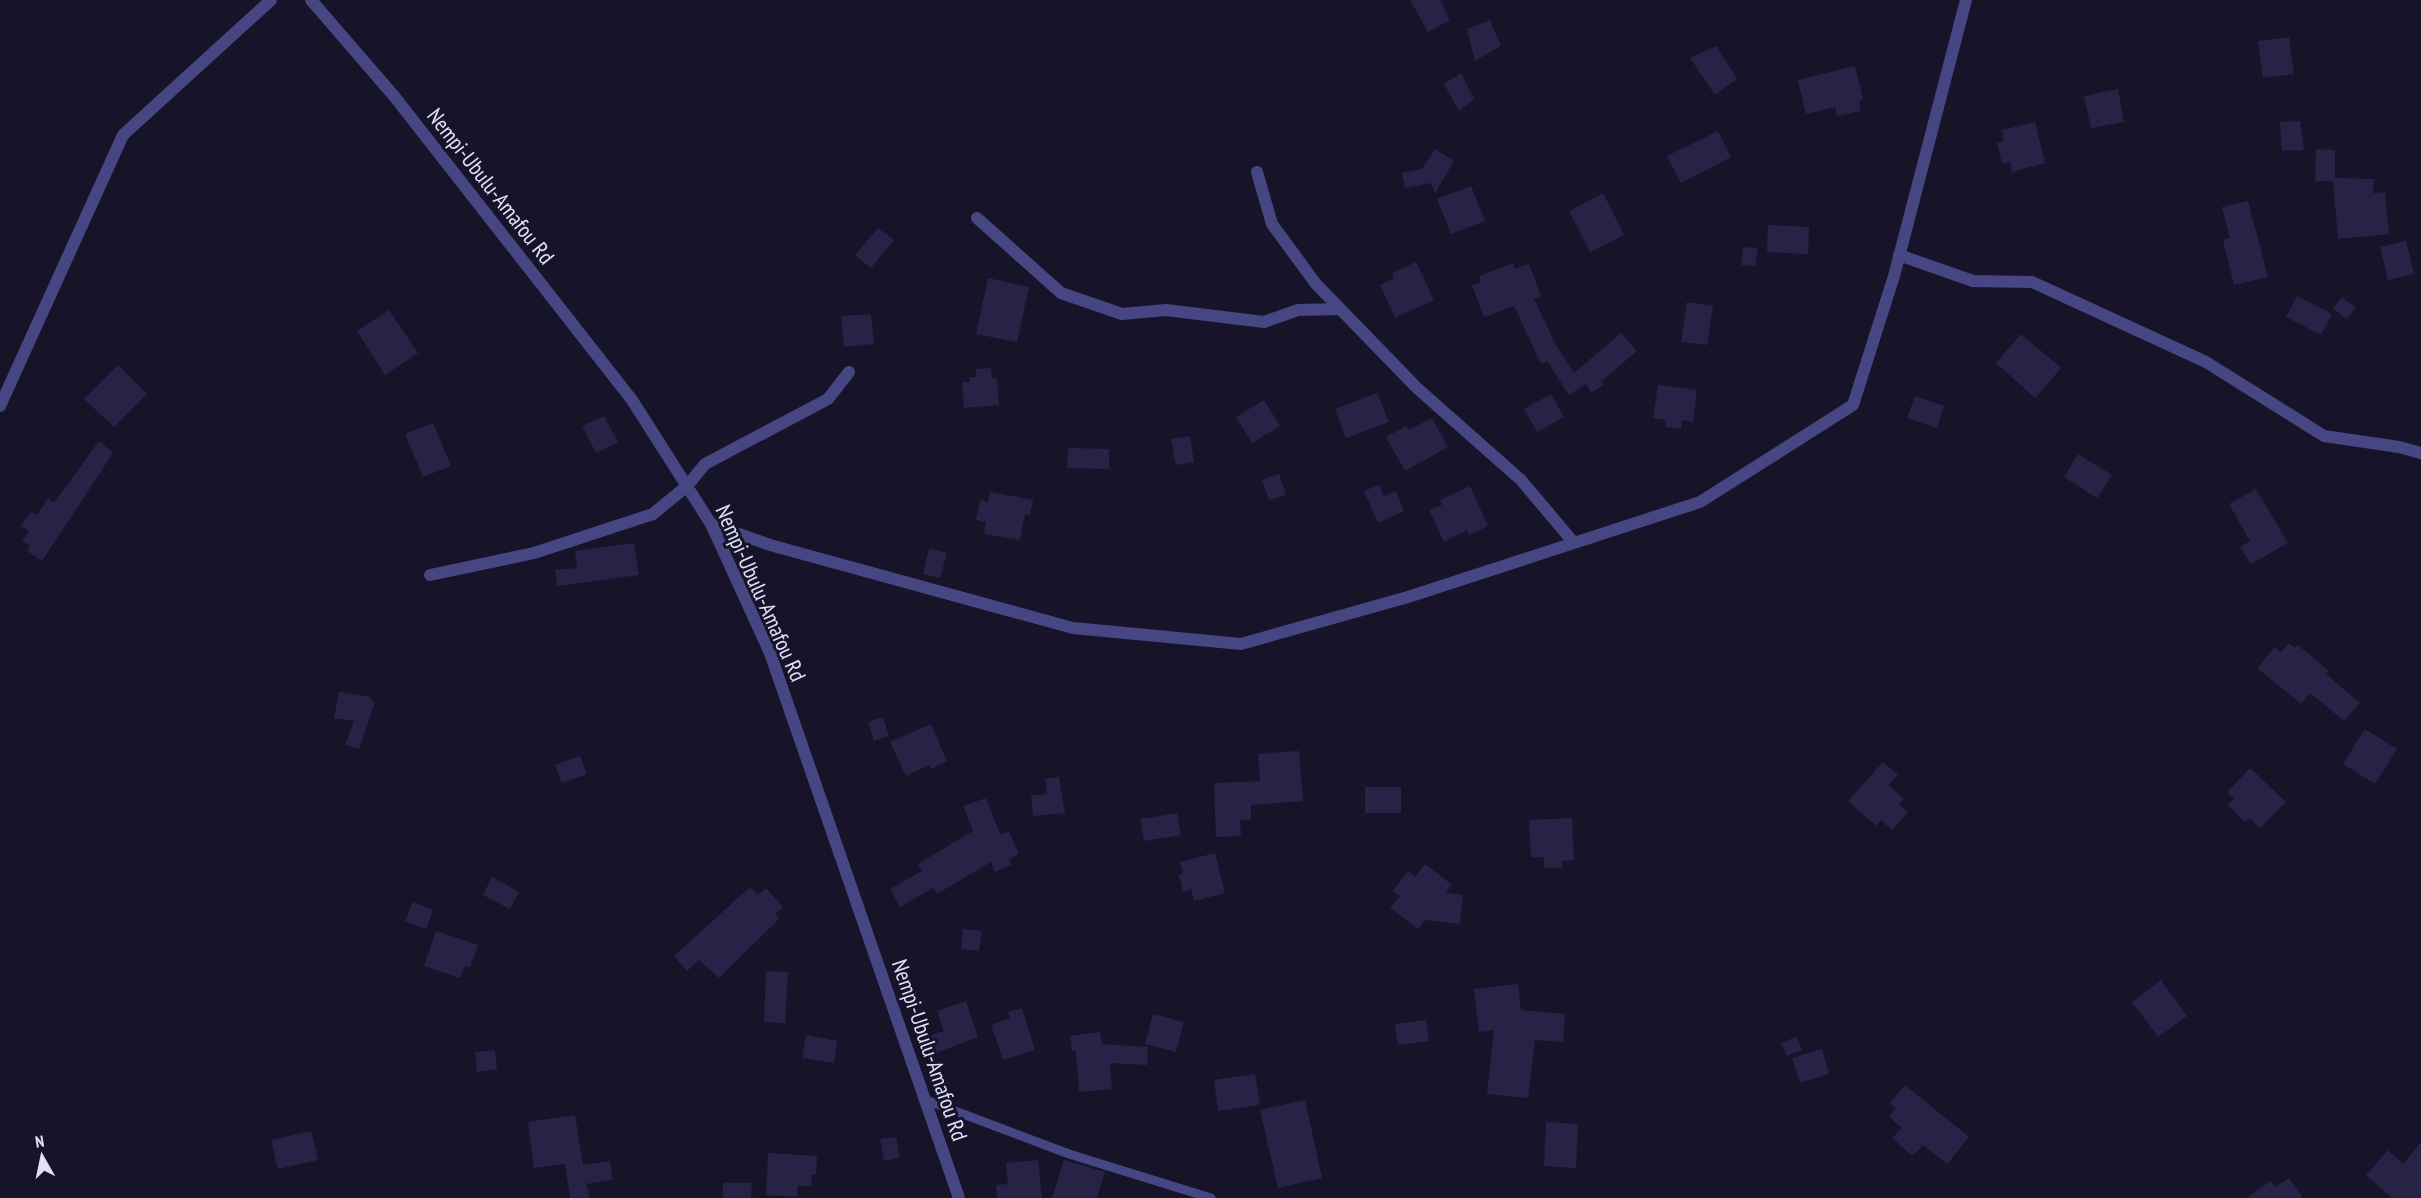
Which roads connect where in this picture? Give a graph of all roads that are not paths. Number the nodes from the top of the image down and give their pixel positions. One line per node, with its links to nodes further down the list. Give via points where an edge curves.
1 (271, 0): 9 (street, via 123,135)
2 (311, 0): 11 (street, Nempi-Ubulu-Amafou Rd, via 394,96 632,400)
3 (1966, 0): 6 (street)
4 (1257, 172): 7 (street, via 1272,224 1316,284)
5 (977, 218): 7 (street, via 1060,293 1122,314 1166,310 1264,322 1298,310)
6 (1899, 255): 10 (street, via 1973,281 2032,282 2205,362 2324,436); 13 (street, via 1853,405 1700,502)
7 (1340, 309): 13 (street, via 1417,388 1521,480)
8 (849, 372): 11 (street, via 828,399 705,465)
9 (0, 406)
10 (2421, 453)
11 (687, 486): 12 (street, Nempi-Ubulu-Amafou Rd); 14 (street, via 653,514 534,553)
12 (711, 524): 13 (street, via 770,545 1073,628 1241,644 1408,597); 15 (street, Nempi-Ubulu-Amafou Rd, via 770,652)
13 (1574, 543)
14 (430, 575)
15 (926, 1100): 16 (street, Nempi-Ubulu-Amafou Rd); 17 (lane, via 1069,1155)
16 (959, 1198)
17 (1211, 1198)

